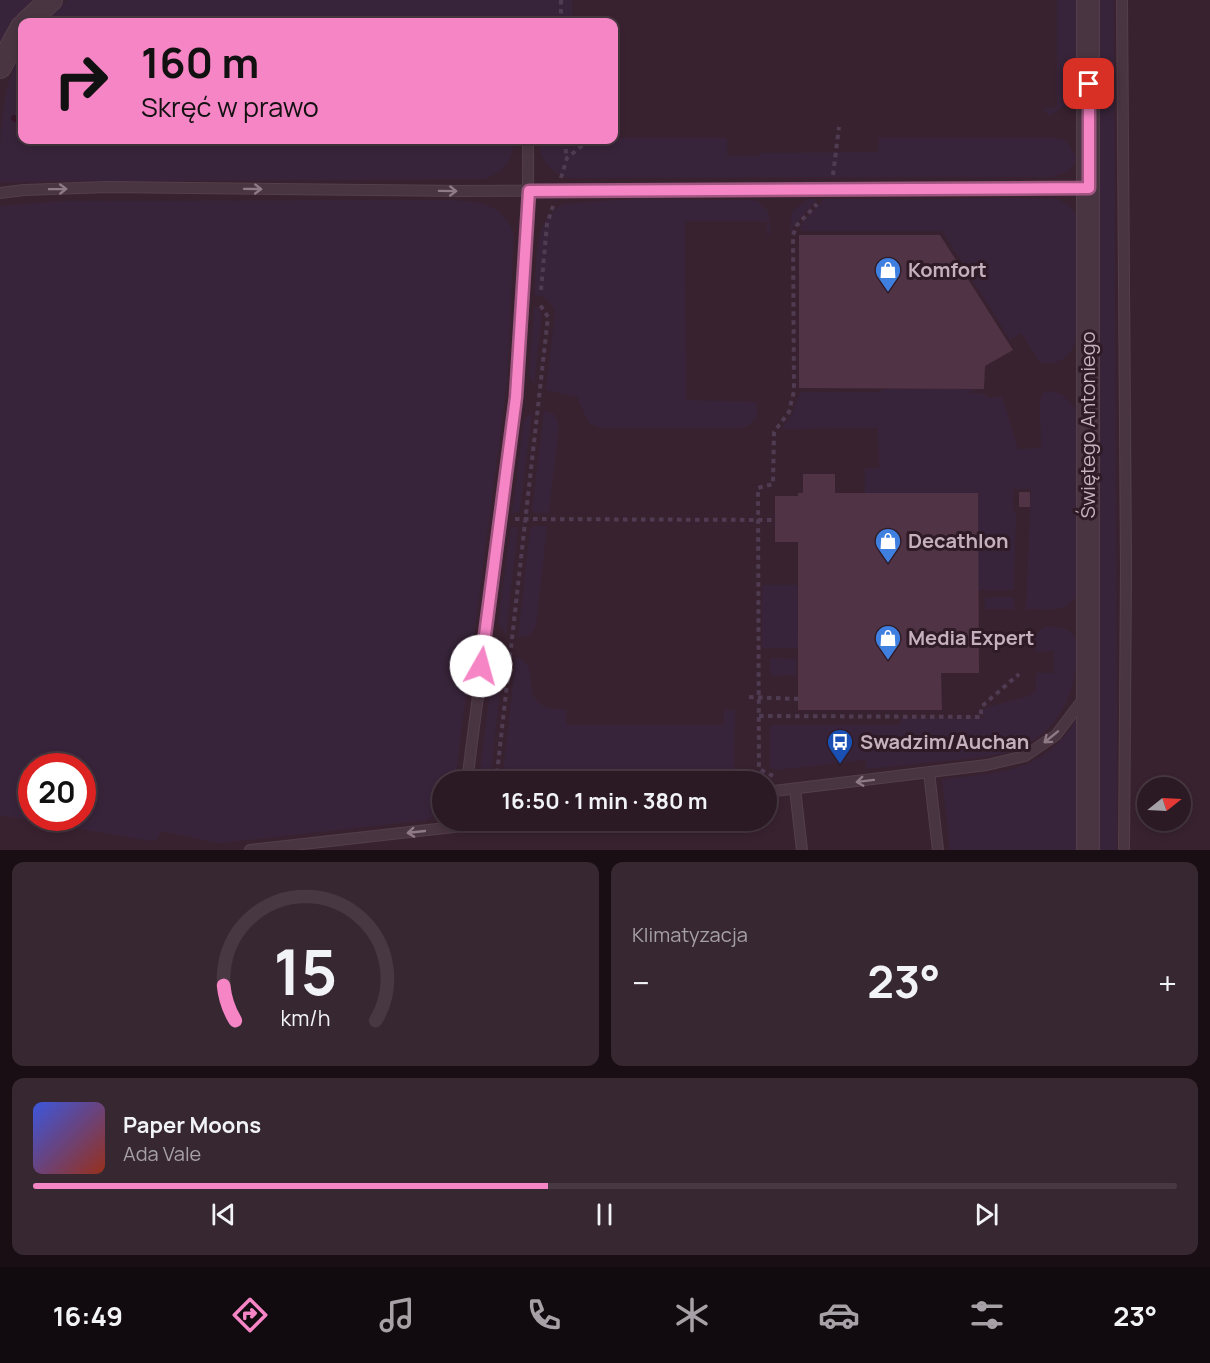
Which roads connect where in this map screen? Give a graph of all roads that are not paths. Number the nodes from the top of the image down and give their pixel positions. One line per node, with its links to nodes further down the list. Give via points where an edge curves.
1 (51, 0): 4 (street)
2 (1088, 0): 8 (street, Świętego Antoniego)
3 (1122, 0): 21 (lane)
4 (31, 18)
5 (18, 34): 6 (street)
6 (0, 67)
7 (528, 144): 9 (lane)
8 (1089, 188): 9 (lane); 11 (street, Świętego Antoniego)
9 (529, 191): 10 (lane, one-way to 9, via 107,188); 12 (lane, via 516,397)
10 (0, 193)
11 (1089, 692): 13 (lane, one-way to 13, via 1056,735 1025,756); 20 (street, Świętego Antoniego)
12 (468, 771)
13 (929, 772): 14 (lane, one-way to 14); 19 (lane)
14 (795, 789): 15 (lane); 18 (lane)
15 (777, 791)
16 (432, 827): 17 (lane, one-way to 17)
17 (250, 850)
18 (802, 850)
19 (938, 850)
20 (1089, 850)
21 (1124, 850)

